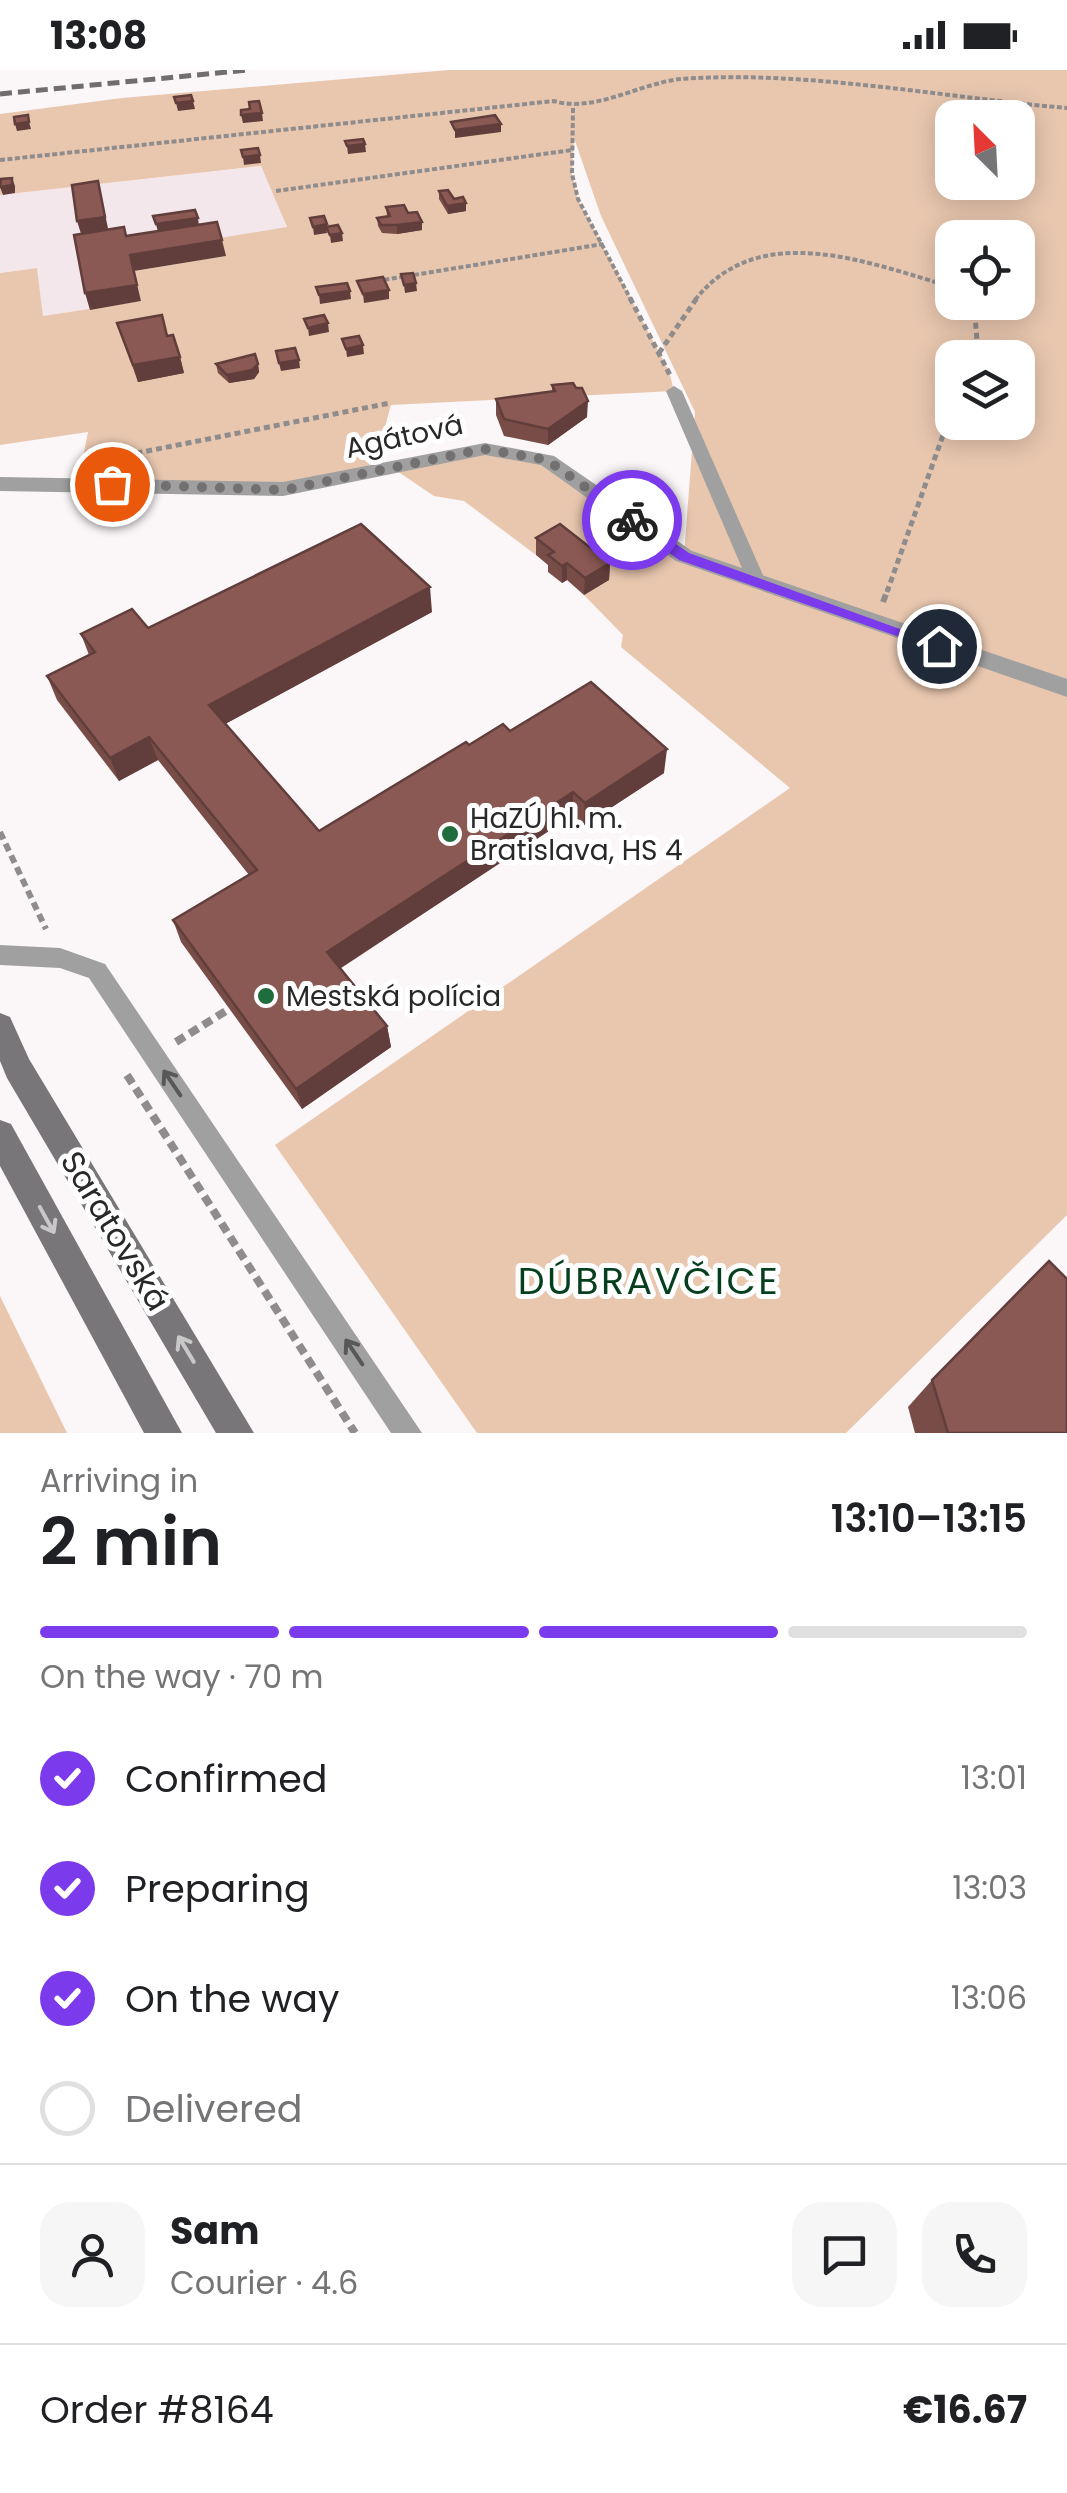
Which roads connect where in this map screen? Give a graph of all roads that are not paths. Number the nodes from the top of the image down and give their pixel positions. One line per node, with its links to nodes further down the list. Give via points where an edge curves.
1 (674, 391): 3 (lane)
2 (0, 484): 3 (street, Agátová, via 284,490 484,449 547,460 684,556)
3 (757, 582): 4 (street, Agátová)
4 (1067, 688)
5 (0, 954): 10 (lane, one-way to 5, via 96,971 60,958)
6 (0, 1026): 9 (main road, Saratovská, one-way to 6, via 18,1068)
7 (0, 1135): 8 (main road, Saratovská, one-way to 8)
8 (164, 1433)
9 (236, 1433)
10 (408, 1433)

